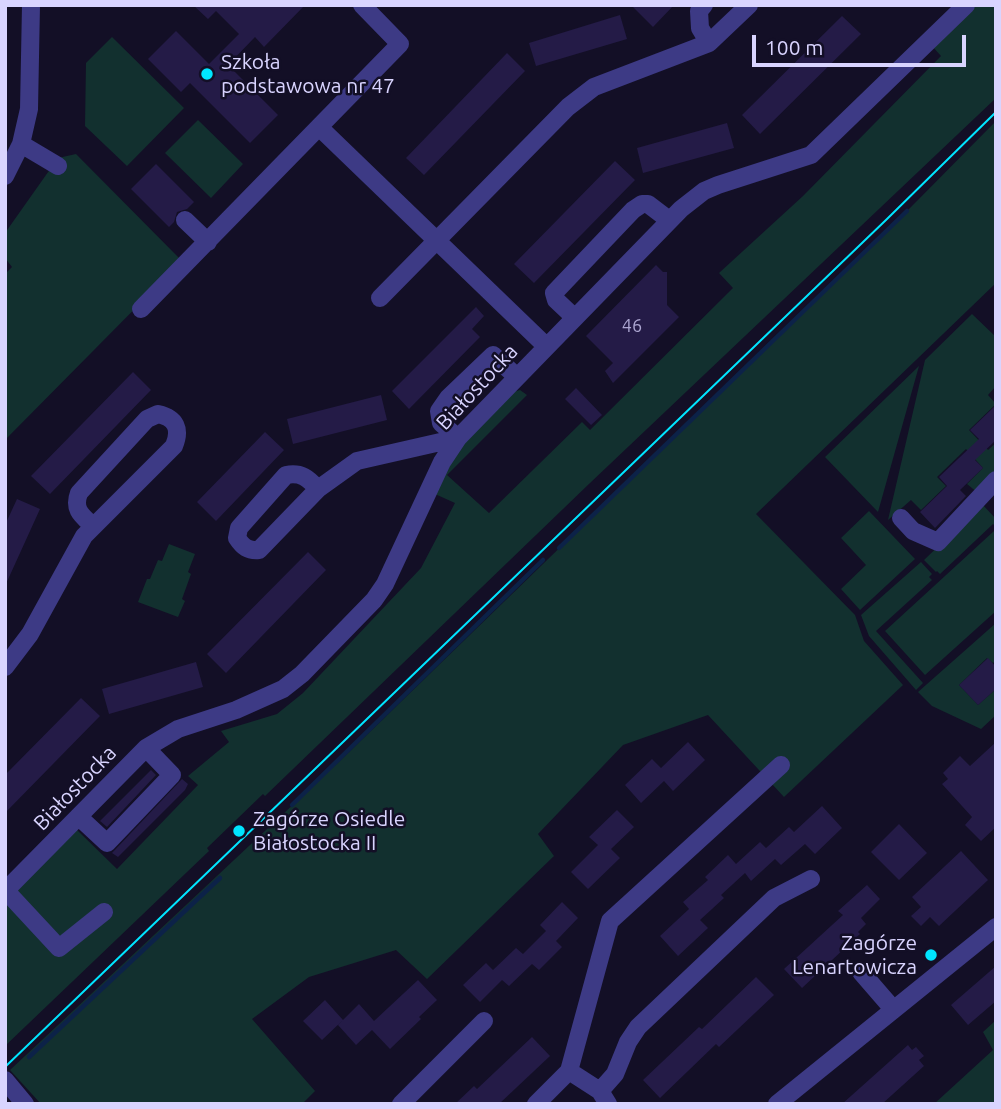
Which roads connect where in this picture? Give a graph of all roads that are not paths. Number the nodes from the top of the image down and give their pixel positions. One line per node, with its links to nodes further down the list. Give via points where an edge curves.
1 (31, 5): 8 (street, via 29,109)
2 (362, 5): 7 (street, via 400,44)
3 (704, 5): 6 (street, via 699,11 700,28)
4 (749, 5): 6 (street)
5 (966, 5): 12 (street, Białostocka, via 811,155 704,191)
6 (709, 43): 13 (street, via 594,86)
7 (319, 127): 13 (street); 14 (street)
8 (22, 144): 9 (street); 10 (street)
9 (58, 166)
10 (5, 176)
11 (185, 220): 14 (street)
12 (669, 220): 17 (street, Białostocka); 17 (street, via 648,204 633,210 554,293)
13 (438, 240): 15 (street); 18 (street)
14 (208, 242): 16 (street)
15 (380, 298)
16 (141, 309)
17 (575, 317): 18 (street, Białostocka)
18 (546, 346): 19 (street, Białostocka)
19 (517, 377): 20 (street, Białostocka); 20 (street, via 493,355 448,398 439,411 442,423)
20 (458, 438): 22 (street, via 357,461); 26 (street, Białostocka, via 442,462 385,584 302,674 274,694 178,729)
21 (996, 480): 23 (street, via 938,542 913,531)
22 (318, 489): 22 (street, via 259,550 241,545 239,528 286,475 307,477)
23 (901, 518)
24 (92, 525): 24 (street, via 174,446 177,426 166,416 147,419 79,493 75,502 78,513); 25 (street, via 30,634)
25 (5, 667)
26 (146, 748): 28 (street, Białostocka); 28 (street, via 172,775 107,843)
27 (781, 765): 36 (street, via 610,921)
28 (79, 817): 30 (street, Białostocka)
29 (811, 879): 38 (street, via 774,898 638,1027)
30 (5, 891): 31 (street, via 59,948)
31 (104, 912)
32 (996, 927): 34 (street)
33 (861, 972): 34 (street)
34 (893, 1009): 42 (street)
35 (484, 1021): 40 (street)
36 (569, 1071): 38 (street); 41 (street)
37 (5, 1080): 39 (street)
38 (604, 1097)
39 (25, 1104)
40 (401, 1104)
41 (536, 1104)
42 (777, 1104)

